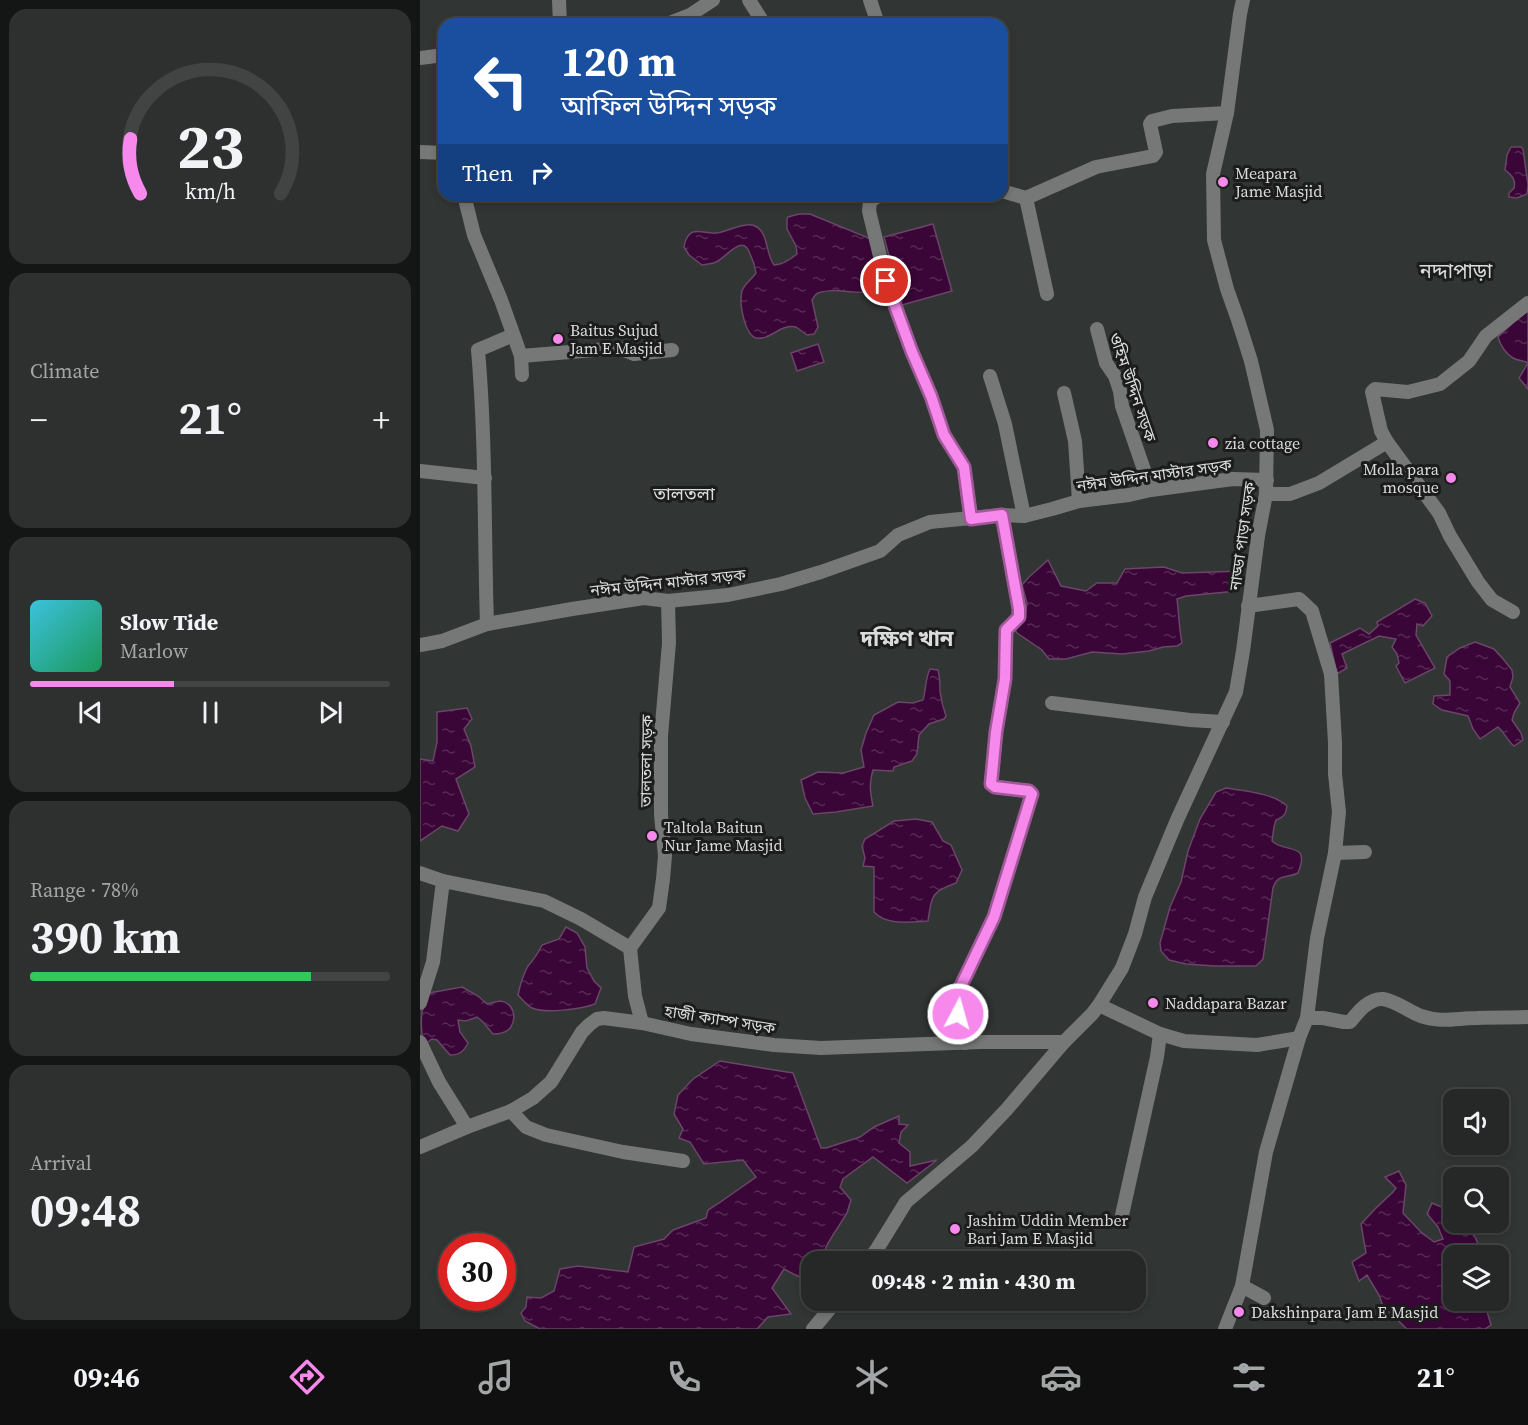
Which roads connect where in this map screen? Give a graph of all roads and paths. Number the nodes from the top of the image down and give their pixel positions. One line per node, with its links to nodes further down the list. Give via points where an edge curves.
1 (559, 0): 6 (street)
2 (713, 0): 7 (street)
3 (749, 0): 8 (street)
4 (870, 0): 9 (street)
5 (1243, 0): 12 (street, নাড্ডা পাড়া সড়ক)
6 (560, 18)
7 (682, 18)
8 (760, 18)
9 (876, 18)
10 (438, 56): 11 (street)
11 (420, 58)
12 (1227, 113): 16 (street, via 1152,121 1156,152 1153,156 1096,167); 31 (street, নাড্ডা পাড়া সড়ক, via 1214,174 1214,240 1261,399 1267,430)
13 (420, 152): 14 (street)
14 (438, 153)
15 (1008, 193): 16 (street)
16 (1026, 198): 19 (street)
17 (466, 201): 22 (street, via 474,235)
18 (870, 201): 37 (street, via 886,281 944,435 964,467)
19 (1047, 294)
20 (1528, 303): 28 (street, via 1486,336 1469,361 1440,384 1408,392 1375,389 1372,392)
21 (1097, 329): 32 (street, ওহিম উদ্দিন সড়ক)
22 (513, 335): 24 (street); 30 (street, via 478,350)
23 (672, 350): 24 (street, via 634,354 619,348)
24 (521, 356): 25 (street)
25 (522, 375)
26 (990, 376): 36 (street, via 1005,424)
27 (1064, 393): 34 (street, via 1075,441)
28 (1387, 442): 33 (street, via 1319,483 1290,494); 40 (street, via 1439,513 1478,582 1492,600)
29 (420, 471): 30 (street)
30 (485, 478): 41 (street)
31 (1267, 480): 32 (street, নঈম উদ্দিন মাস্টার সড়ক, via 1233,479); 33 (street, নাড্ডা পাড়া সড়ক)
32 (1151, 490): 34 (street, নঈম উদ্দিন মাস্টার সড়ক)
33 (1266, 494): 39 (street, নাড্ডা পাড়া সড়ক)
34 (1079, 501): 36 (street, নঈম উদ্দিন মাস্টার সড়ক)
35 (1002, 515): 36 (street, নঈম উদ্দিন মাস্টার সড়ক); 37 (street, নঈম উদ্দিন মাস্টার সড়ক); 59 (street, via 1019,617 1006,630 1005,679 991,784 1032,794 994,917 958,992)
36 (1024, 516)
37 (971, 519): 38 (street, নঈম উদ্দিন মাস্টার সড়ক, via 930,522 898,535 880,550 781,584 728,596)
38 (668, 601): 41 (street, নঈম উদ্দিন মাস্টার সড়ক, via 644,598); 49 (street, তালতলা সড়ক, via 662,736 663,879 659,908)
39 (1248, 606): 44 (street, নাড্ডা পাড়া সড়ক, via 1236,692); 46 (street, via 1299,599 1312,611 1331,674 1339,812)
40 (1513, 612)
41 (487, 624): 42 (street, নঈম উদ্দিন মাস্টার সড়ক)
42 (420, 645)
43 (1052, 703): 44 (street)
44 (1223, 722): 51 (street, নাড্ডা পাড়া সড়ক, via 1154,875 1122,968)
45 (1365, 852): 46 (street)
46 (1335, 853): 53 (street, via 1317,938)
47 (420, 873): 48 (street)
48 (443, 881): 49 (street, via 543,901); 50 (street, via 433,963)
49 (630, 948): 54 (street)
50 (420, 1003)
51 (1099, 1005): 55 (street); 58 (street, নাড্ডা পাড়া সড়ক)
52 (1528, 1017): 53 (street, via 1439,1020 1382,999 1361,1008 1350,1022)
53 (1307, 1018): 56 (street)
54 (642, 1023): 59 (street, হাজী ক্যাম্প সড়ক, via 691,1034 786,1046); 60 (street, হাজী ক্যাম্প সড়ক, via 597,1019 582,1032 551,1082)
55 (1160, 1034): 56 (street, via 1184,1041 1257,1045); 64 (street)
56 (1299, 1038): 66 (street, via 1266,1152)
57 (420, 1042): 61 (street)
58 (1064, 1042): 59 (street, হাজী ক্যাম্প সড়ক); 65 (street, নাড্ডা পাড়া সড়ক, via 972,1146 906,1202)
59 (965, 1043)
60 (511, 1111): 61 (street, হাজী ক্যাম্প সড়ক); 63 (street, via 526,1127 546,1135)
61 (467, 1127): 62 (street, হাজী ক্যাম্প সড়ক)
62 (420, 1147)
63 (683, 1161)
64 (1122, 1215)
65 (875, 1251)
66 (1242, 1287): 67 (street); 70 (street)
67 (1264, 1298)
68 (828, 1311): 69 (street)
69 (813, 1329)
70 (1225, 1329)

